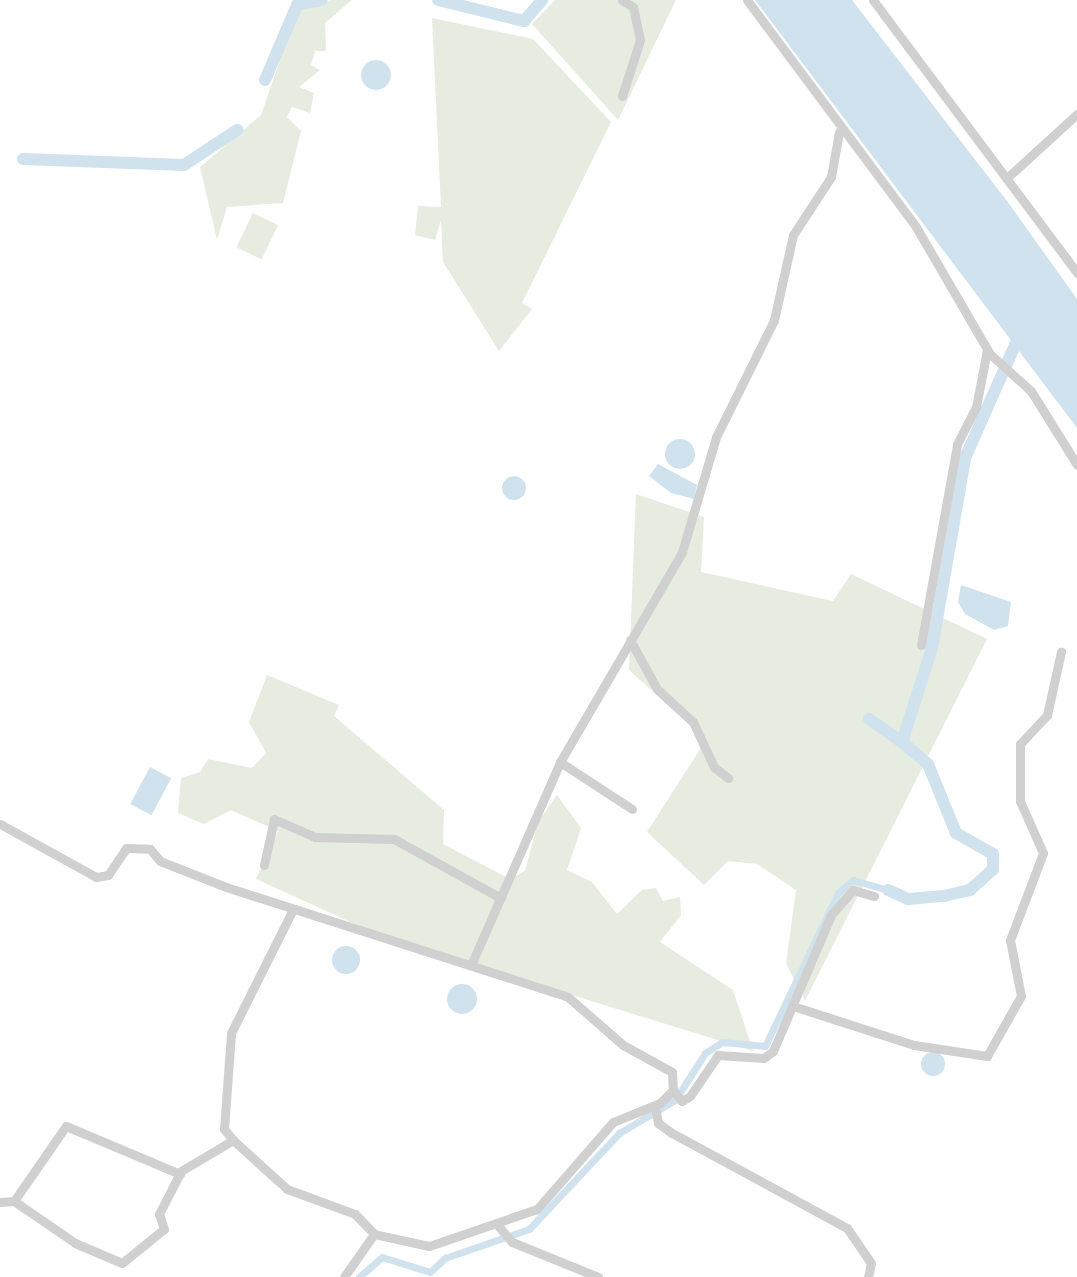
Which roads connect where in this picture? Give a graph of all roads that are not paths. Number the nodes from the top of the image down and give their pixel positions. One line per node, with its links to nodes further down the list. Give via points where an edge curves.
1 (622, 0): 4 (street, via 633,7 640,40)
2 (747, 0): 6 (street)
3 (873, 0): 7 (street)
4 (622, 96)
5 (1077, 114): 7 (street)
6 (839, 132): 9 (street, via 916,227); 11 (street, via 831,177 793,235 774,320 716,437 682,552)
7 (1009, 176): 8 (street)
8 (1077, 273)
9 (988, 350): 10 (street, via 1049,415); 12 (street, via 976,407 957,444)
10 (1077, 465)
11 (630, 640): 14 (street); 15 (street, via 657,689 693,722 714,767)
12 (921, 645)
13 (1061, 652): 23 (street, via 1047,715 1020,744 1020,801 1043,853 1010,940 1021,996 987,1056 914,1045)
14 (560, 762): 16 (street); 20 (street)
15 (728, 778)
16 (632, 809)
17 (0, 824): 21 (street, via 96,877 108,875 126,848 150,849 187,873)
18 (264, 865): 20 (street, via 274,819 315,837 394,839)
19 (874, 896): 23 (street, via 853,890 831,915)
20 (501, 898): 22 (street)
21 (293, 909): 22 (street); 26 (street, via 233,1025 224,1129)
22 (471, 965): 24 (street, via 568,997 623,1045 672,1072)
23 (793, 1006): 24 (street, via 764,1058 718,1055 690,1096 682,1101)
24 (673, 1090): 25 (street)
25 (655, 1107): 30 (street, via 613,1122 537,1209); 34 (street, via 658,1123 847,1228 871,1263)
26 (233, 1140): 27 (street); 31 (street, via 287,1189 355,1214)
27 (180, 1174): 28 (street, via 66,1126); 28 (street, via 159,1214 164,1229 122,1263 75,1243)
28 (14, 1201): 29 (street)
29 (0, 1202)
30 (500, 1229): 31 (street, via 422,1247); 33 (street, via 512,1242)
31 (374, 1234): 32 (street)
32 (344, 1277)
33 (598, 1277)
34 (868, 1277)

